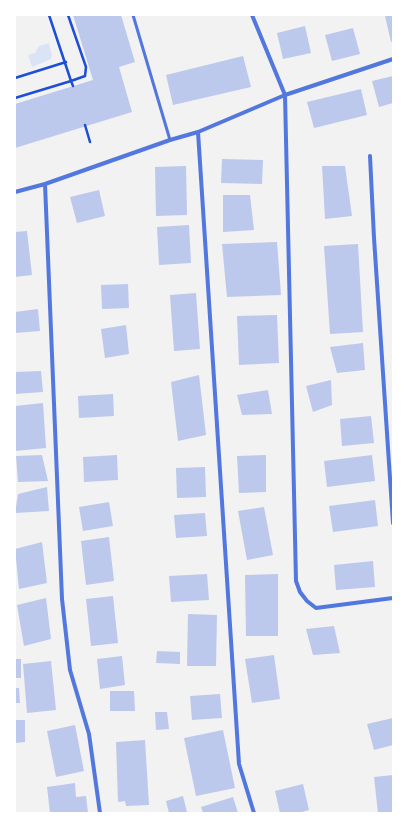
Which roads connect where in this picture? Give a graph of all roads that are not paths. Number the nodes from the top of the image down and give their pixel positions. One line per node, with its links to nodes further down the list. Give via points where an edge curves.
1 (132, 15): 6 (lane)
2 (252, 15): 4 (street)
3 (393, 58): 4 (street)
4 (285, 95): 5 (street); 11 (street, via 296,581 300,592 316,608)
5 (198, 132): 6 (street); 13 (street, via 240,764)
6 (170, 140): 8 (street)
7 (370, 156): 10 (street)
8 (46, 184): 9 (street); 12 (street, via 62,599 70,670 89,734)
9 (15, 192)
10 (393, 523)
11 (393, 598)
12 (100, 813)
13 (254, 813)

